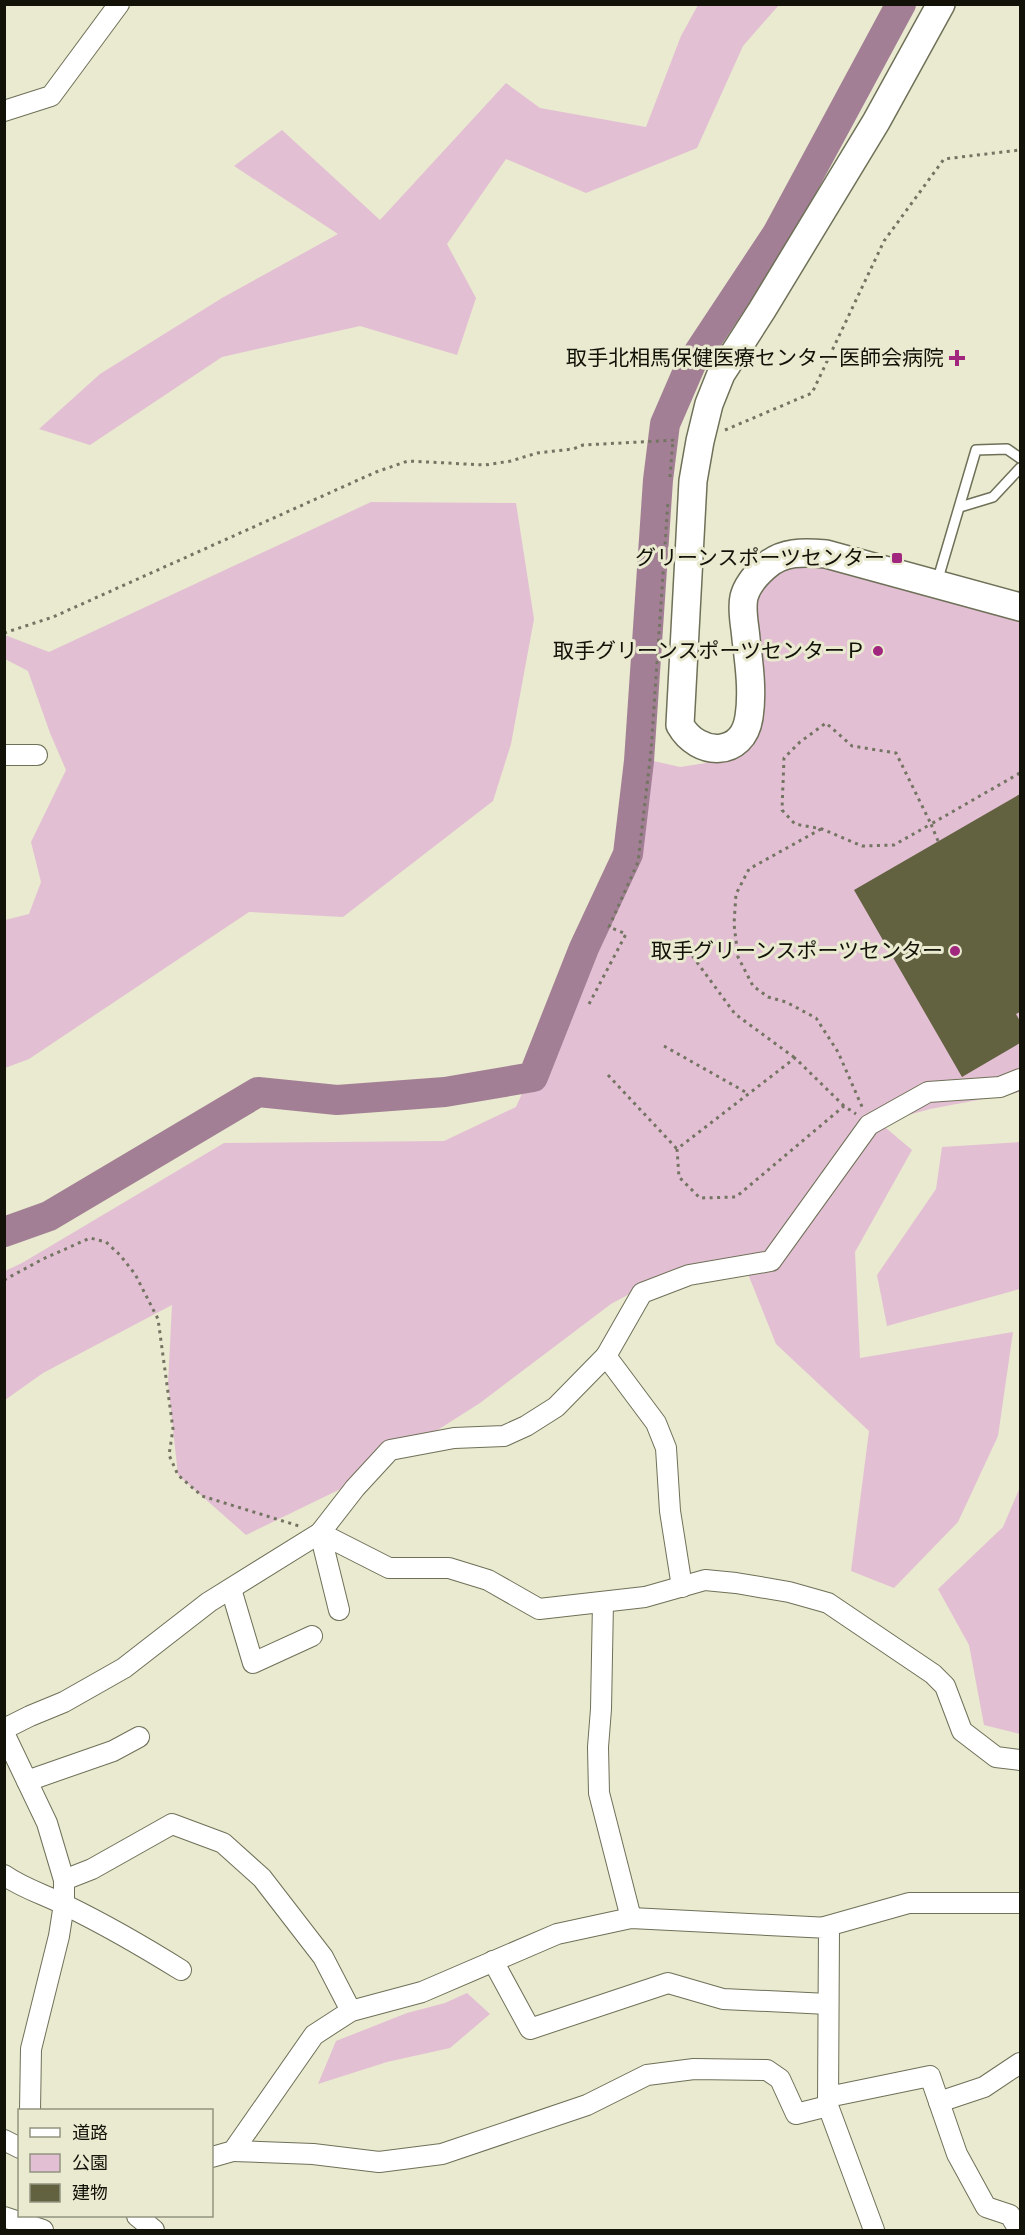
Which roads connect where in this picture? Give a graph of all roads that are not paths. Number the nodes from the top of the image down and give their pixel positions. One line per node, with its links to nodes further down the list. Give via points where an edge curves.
1 (119, 4): 3 (street, via 51,96)
2 (941, 4): 7 (street, via 876,122 721,374 709,404 693,481 680,725 701,747 715,750 745,734 749,716 744,597 754,577 769,563 805,552 826,554)
3 (4, 111)
4 (1020, 458): 6 (lane, via 1007,449 976,450)
5 (1020, 468): 6 (lane, via 993,497)
6 (960, 507): 7 (lane)
7 (936, 585): 8 (street)
8 (1020, 607)
9 (4, 755): 10 (street)
10 (37, 755)
11 (1020, 1079): 12 (street, via 1000,1087 928,1092 869,1125 771,1261 689,1275 642,1293)
12 (606, 1356): 13 (street, via 556,1407 504,1436 454,1438 390,1450); 14 (street, via 656,1423 666,1448 670,1511)
13 (320, 1533): 15 (street); 16 (street, via 389,1568 449,1568 488,1580 539,1610); 17 (street)
14 (682, 1587): 16 (street); 21 (street, via 705,1580 736,1583 828,1603 933,1674 945,1686 962,1731 996,1757)
15 (231, 1589): 18 (street, via 253,1664); 19 (street, via 124,1668)
16 (603, 1602): 27 (street, via 599,1793)
17 (339, 1610)
18 (312, 1636)
19 (4, 1731): 22 (street)
20 (139, 1737): 22 (street, via 113,1751)
21 (1020, 1760)
22 (27, 1781): 24 (street, via 47,1823)
23 (4, 1875): 26 (street)
24 (64, 1880): 26 (street); 32 (street, via 92,1869 172,1824 223,1843 262,1878 323,1957)
25 (1020, 1903): 28 (street, via 909,1904)
26 (64, 1904): 30 (street); 36 (street, via 31,2049)
27 (630, 1918): 28 (street); 29 (street, via 557,1934)
28 (824, 1927): 31 (street, via 829,1928)
29 (493, 1961): 31 (street, via 530,2029 668,1983 723,1999); 32 (street, via 422,1992)
30 (181, 1970)
31 (828, 2004): 34 (street)
32 (351, 2011): 39 (street, via 314,2035)
33 (1020, 2062): 35 (street, via 984,2087)
34 (828, 2101): 35 (street, via 930,2076); 39 (street, via 796,2114 780,2079 767,2070 694,2069 647,2075 587,2105 442,2154 379,2162 313,2154); 45 (street)
35 (939, 2102): 46 (street, via 957,2154 986,2207 1010,2215)
36 (30, 2109)
37 (4, 2140): 38 (street)
38 (18, 2147)
39 (232, 2151): 40 (street)
40 (213, 2157)
41 (4, 2217): 43 (street)
42 (138, 2217): 44 (street)
43 (43, 2230)
44 (154, 2230)
45 (874, 2230)
46 (1019, 2230)

